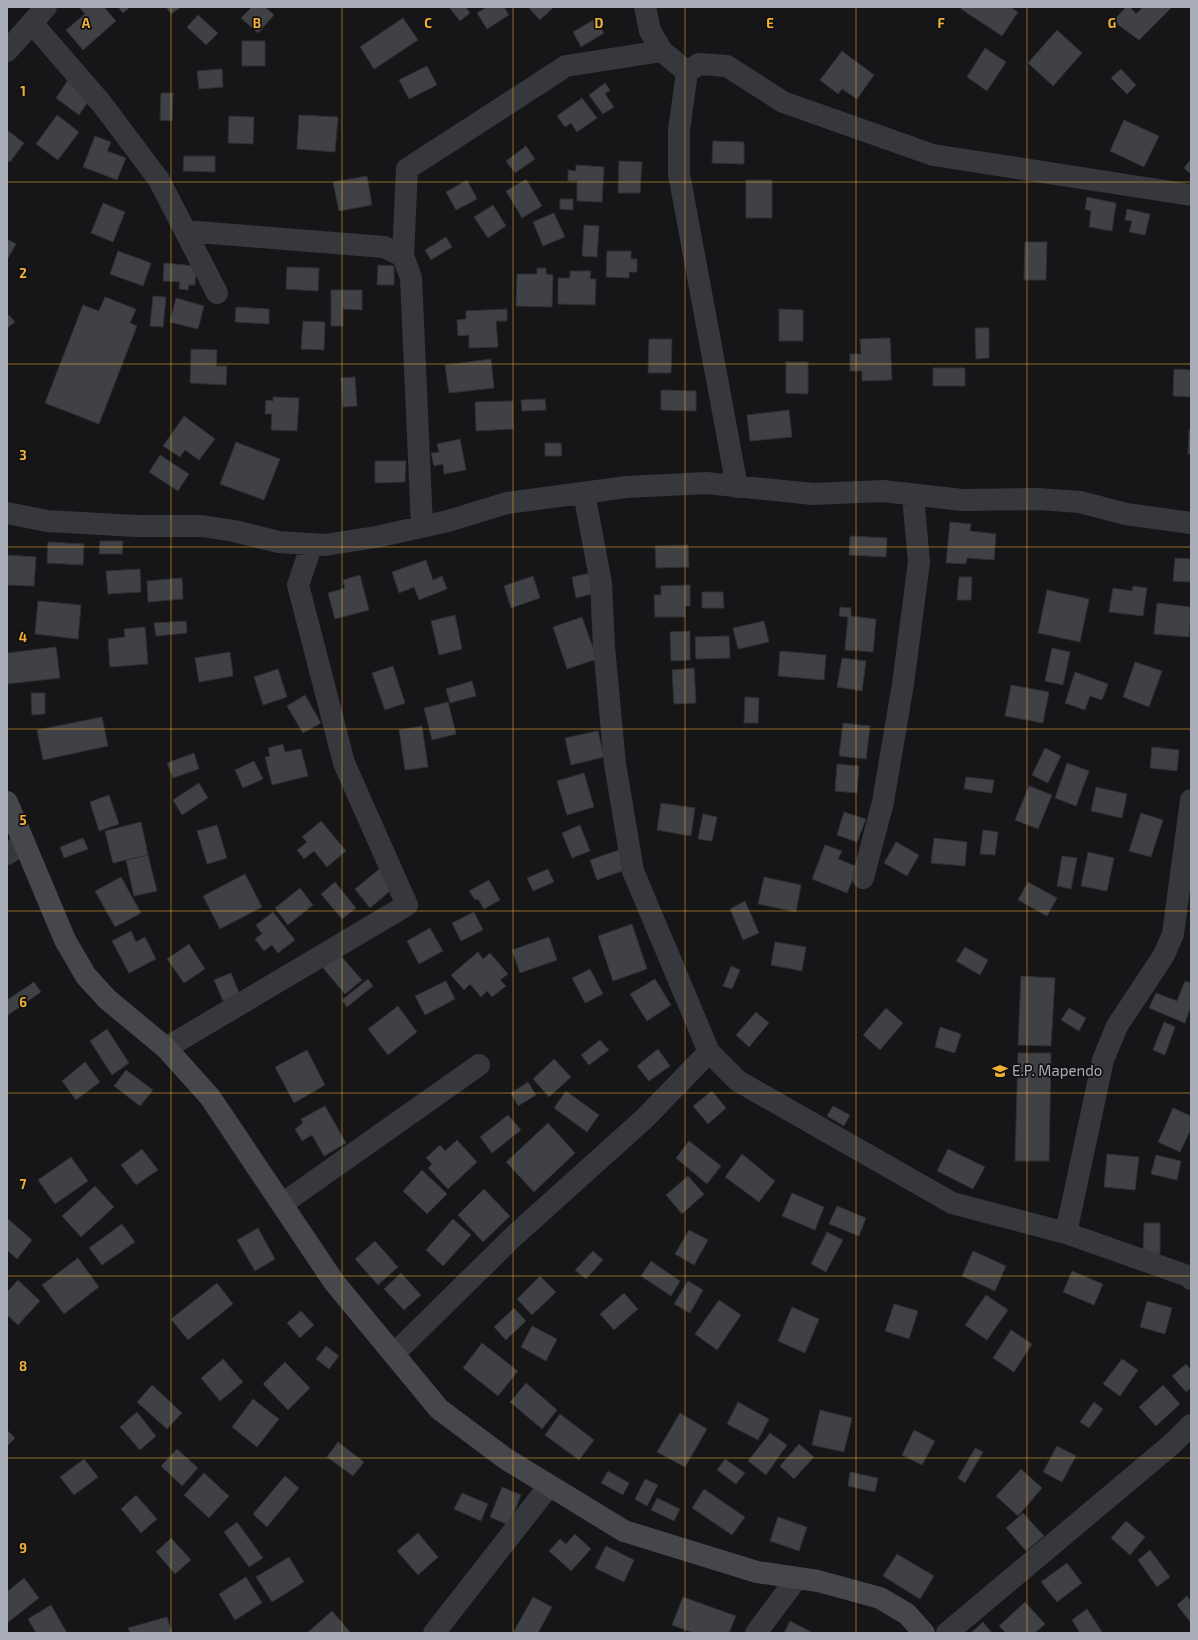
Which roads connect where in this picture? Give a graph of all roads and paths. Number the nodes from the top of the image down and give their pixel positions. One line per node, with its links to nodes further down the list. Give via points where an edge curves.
1 (646, 7): 4 (street, via 650,31)
2 (38, 13): 3 (street); 7 (street, via 159,180)
3 (7, 51)
4 (662, 51): 5 (street); 8 (street, via 566,66 407,169)
5 (686, 72): 6 (street, via 699,64 727,66 783,102 933,155); 10 (street, via 679,130 679,174)
6 (1191, 195)
7 (185, 231): 8 (street, via 384,247); 9 (street)
8 (403, 256): 15 (street, via 411,278)
9 (217, 292)
10 (737, 486): 11 (street, via 706,484 627,487); 12 (street, via 813,494 883,491)
11 (584, 493): 15 (street, via 507,503); 22 (street, via 601,583 615,764 633,871)
12 (913, 496): 14 (street, via 962,500 1038,498 1080,502 1126,514); 20 (street, via 919,562 903,684 883,802)
13 (7, 513): 16 (street, via 47,521 136,526 202,526 279,542)
14 (1191, 523)
15 (422, 526): 16 (street, via 376,537 325,545)
16 (312, 544): 21 (street, via 298,585 344,763 407,905)
17 (1191, 800): 25 (street, via 1173,934 1164,955 1117,1026 1103,1060)
18 (7, 802): 19 (street)
19 (15, 848): 21 (street, via 86,976 107,999)
20 (863, 878)
21 (166, 1048): 24 (street, via 210,1097)
22 (709, 1052): 25 (street, via 738,1081 952,1203); 27 (street, via 644,1119 514,1236)
23 (479, 1065): 24 (street)
24 (282, 1204): 27 (street, via 334,1282)
25 (1066, 1233): 26 (street)
26 (1190, 1272)
27 (394, 1354): 29 (street, via 440,1409 506,1460)
28 (1191, 1425): 34 (street, via 1172,1444)
29 (549, 1486): 30 (street, via 624,1531 757,1572); 31 (street)
30 (797, 1578): 32 (street); 33 (street, via 818,1581 880,1598 907,1614)
31 (434, 1633)
32 (756, 1633)
33 (924, 1633)
34 (947, 1633)

